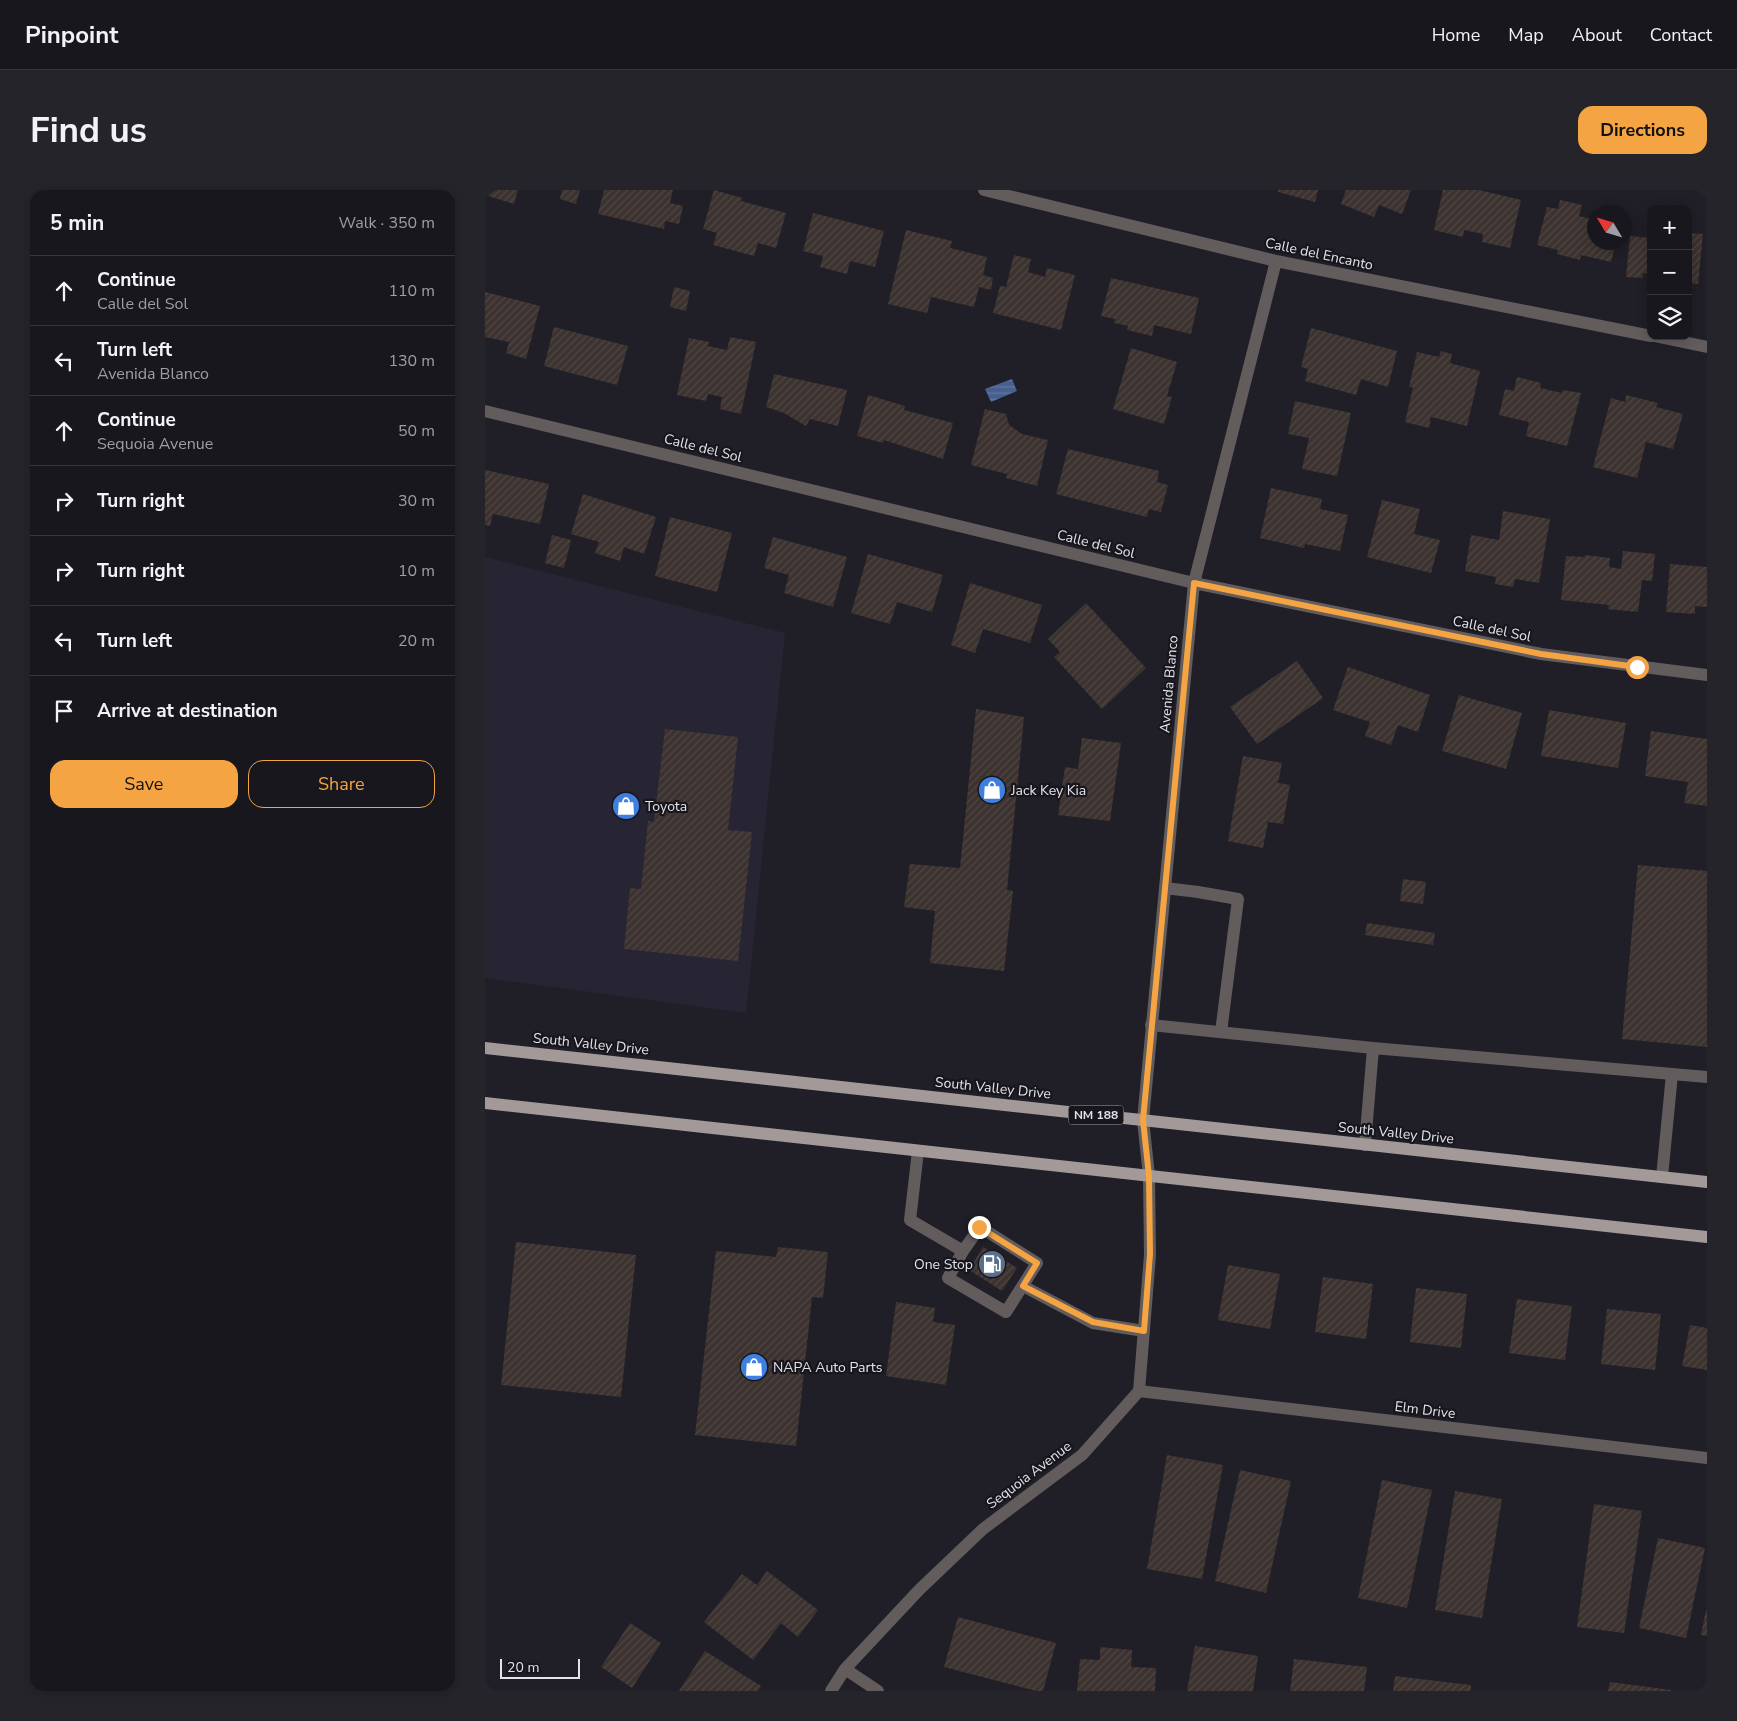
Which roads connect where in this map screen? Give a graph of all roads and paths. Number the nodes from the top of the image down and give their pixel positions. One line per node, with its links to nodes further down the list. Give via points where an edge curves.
1 (985, 190): 2 (street, Calle del Encanto)
2 (1276, 261): 3 (street, Calle del Encanto); 7 (street, Avenida Blanco)
3 (1647, 335)
4 (1673, 340): 5 (street, Calle del Encanto)
5 (1707, 347)
6 (485, 411): 7 (street, Calle del Sol)
7 (1194, 583): 8 (street, Calle del Sol, via 1541,654); 9 (street, Avenida Blanco)
8 (1707, 675)
9 (1165, 888): 10 (street, Avenida Blanco); 11 (street, via 1238,899)
10 (1151, 1025): 11 (street); 17 (street, Avenida Blanco)
11 (1221, 1032): 13 (street)
12 (485, 1048): 17 (main road, South Valley Drive / NM 188)
13 (1373, 1048): 14 (street); 18 (street)
14 (1672, 1074): 15 (street); 21 (street)
15 (1707, 1077)
16 (485, 1103): 19 (main road)
17 (1143, 1120): 18 (main road, South Valley Drive / NM 188); 20 (street)
18 (1365, 1144): 21 (main road, South Valley Drive / NM 188)
19 (918, 1151): 20 (main road); 24 (street, via 911,1220)
20 (1149, 1176): 23 (main road); 26 (street, via 1150,1254)
21 (1662, 1177): 22 (main road, South Valley Drive / NM 188)
22 (1707, 1182)
23 (1707, 1237)
24 (963, 1251): 25 (street, via 979,1227 1037,1263); 25 (street, via 948,1278 1006,1312)
25 (1023, 1286): 26 (street, via 1093,1322)
26 (1144, 1331): 27 (street)
27 (1139, 1391): 28 (street, Elm Drive); 29 (street, Sequoia Avenue, via 1082,1455 983,1529 919,1590)
28 (1707, 1458)
29 (845, 1669): 30 (street, Sequoia Avenue); 31 (street)
30 (831, 1691)
31 (879, 1691)

